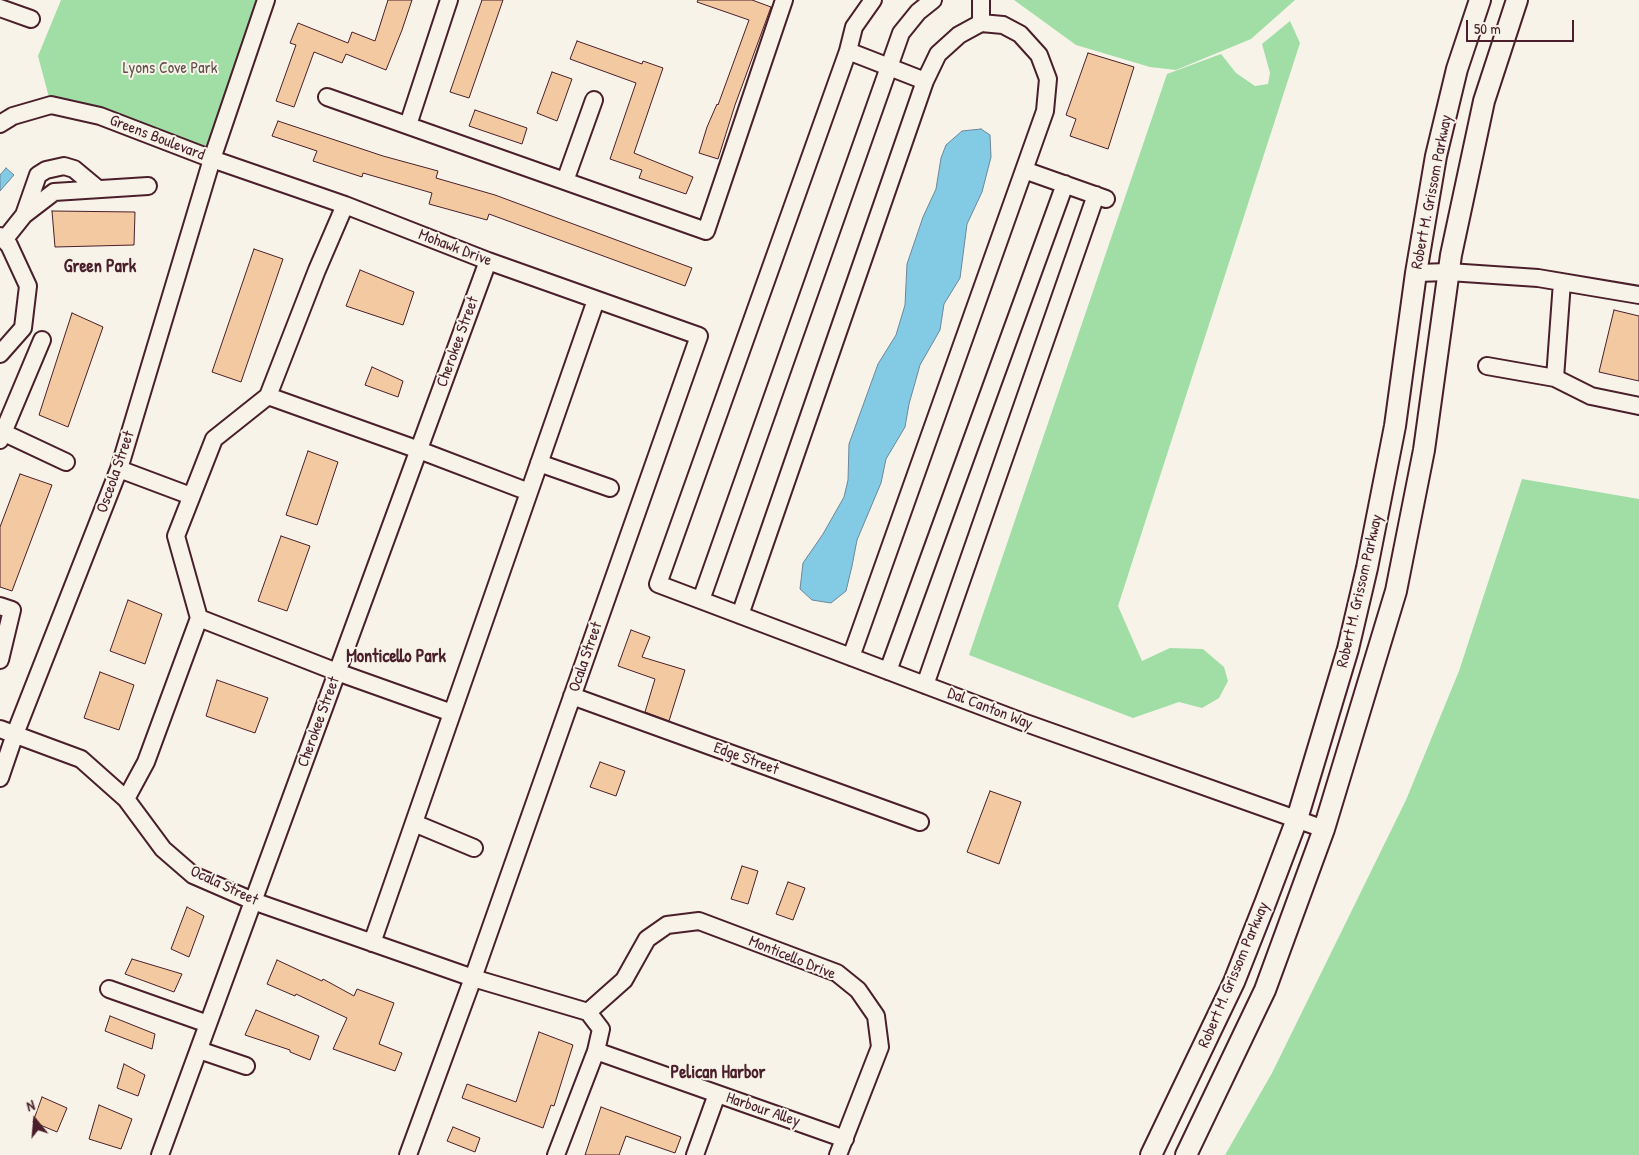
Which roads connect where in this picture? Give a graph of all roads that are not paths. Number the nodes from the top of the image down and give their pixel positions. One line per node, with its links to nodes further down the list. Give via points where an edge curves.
1 (266, 0): 19 (street, Greens Boulevard)
2 (449, 0): 18 (street)
3 (784, 0): 21 (street, via 706,231)
4 (873, 0): 12 (street, via 854,28)
5 (933, 0): 13 (street, via 901,33)
6 (981, 0): 11 (street)
7 (1480, 0): 30 (main road, Robert M. Grissom Parkway, via 1457,69 1436,156)
8 (1517, 0): 29 (main road, Robert M. Grissom Parkway, via 1484,101)
9 (0, 8): 10 (street)
10 (31, 19)
11 (981, 23): 14 (street, via 959,35 938,54); 20 (street, via 1003,25 1020,34 1039,55 1048,79 1045,111)
12 (848, 51): 13 (street); 49 (street, Dal Canton Way, via 658,584)
13 (888, 67): 14 (street); 49 (street)
14 (925, 81): 51 (street)
15 (327, 97): 18 (street)
16 (594, 100): 21 (street)
17 (0, 124): 19 (street, Greens Boulevard, via 13,116 51,105 100,116)
18 (408, 125): 21 (street)
19 (212, 159): 25 (street, Mohawk Drive); 45 (street, Osceola Street)
20 (1024, 170): 22 (street); 53 (street)
21 (564, 181)
22 (1065, 184): 55 (street); 57 (street, via 1101,197)
23 (148, 186): 24 (street)
24 (98, 189): 26 (street, via 54,192); 26 (street, via 74,169 64,166 46,170 38,175)
25 (344, 205): 28 (street, Mohawk Drive); 39 (street)
26 (24, 216): 27 (street)
27 (2, 238): 36 (street, via 9,245 28,286 24,328)
28 (488, 261): 33 (street, Mohawk Drive); 42 (street, Cherokee Street)
29 (1449, 272): 30 (street); 31 (street); 66 (main road, Robert M. Grissom Parkway, via 1424,450 1396,591)
30 (1416, 274): 63 (main road, Robert M. Grissom Parkway, via 1396,426 1367,568 1348,649)
31 (1562, 282): 32 (street); 38 (street)
32 (1639, 295)
33 (596, 300): 34 (street, Mohawk Drive); 44 (street)
34 (699, 336): 58 (street, Ocala Street)
35 (42, 340): 41 (street)
36 (0, 354)
37 (1487, 366): 38 (street)
38 (1555, 378): 40 (street, via 1591,396)
39 (268, 396): 42 (street); 48 (street, via 214,440)
40 (1639, 406)
41 (1, 435): 43 (street)
42 (419, 450): 47 (street); 56 (street, Cherokee Street)
43 (66, 462)
44 (539, 463): 46 (street); 47 (street)
45 (119, 469): 48 (street); 60 (street, Osceola Street)
46 (610, 488)
47 (529, 492): 59 (street)
48 (192, 496): 52 (street, via 176,536)
49 (701, 600): 51 (street, Dal Canton Way)
50 (0, 606): 54 (street, via 12,610)
51 (740, 615): 53 (street, Dal Canton Way)
52 (199, 618): 56 (street); 62 (street, via 146,762)
53 (851, 657): 55 (street, Dal Canton Way)
54 (0, 660)
55 (888, 671): 57 (street, Dal Canton Way)
56 (337, 672): 59 (street); 68 (street, Cherokee Street)
57 (925, 685): 63 (street, Dal Canton Way)
58 (572, 696): 64 (street, Edge Street); 70 (street, Ocala Street)
59 (452, 714): 65 (street)
60 (8, 732): 61 (street, Osceola Street); 62 (street, Ocala Street, via 81,759)
61 (0, 778)
62 (126, 799): 68 (street, Ocala Street, via 163,849 192,875)
63 (1296, 819): 66 (street, Dal Canton Way); 84 (main road, Robert M. Grissom Parkway, via 1234,982)
64 (920, 822)
65 (414, 823): 67 (street); 69 (street)
66 (1324, 829): 85 (main road, Robert M. Grissom Parkway, via 1265,990)
67 (474, 848)
68 (253, 900): 69 (street, Ocala Street); 73 (street, Cherokee Street)
69 (372, 942): 70 (street, Ocala Street)
70 (473, 978): 72 (street); 80 (street, Ocala Street)
71 (109, 989): 73 (street)
72 (588, 1012): 75 (street, via 601,1028); 78 (street, Monticello Drive, via 624,980 647,939 667,925 698,921 837,973 858,990 876,1016 880,1047)
73 (208, 1024): 74 (street, Cherokee Street)
74 (198, 1050): 76 (street); 79 (street, Cherokee Street)
75 (596, 1052): 77 (street, Harbour Alley); 81 (street)
76 (246, 1066)
77 (717, 1094): 78 (street, Harbour Alley); 82 (street)
78 (845, 1139): 83 (street, Monticello Drive)
79 (160, 1155)
80 (408, 1155)
81 (556, 1155)
82 (695, 1155)
83 (838, 1155)
84 (1150, 1155)
85 (1186, 1155)

